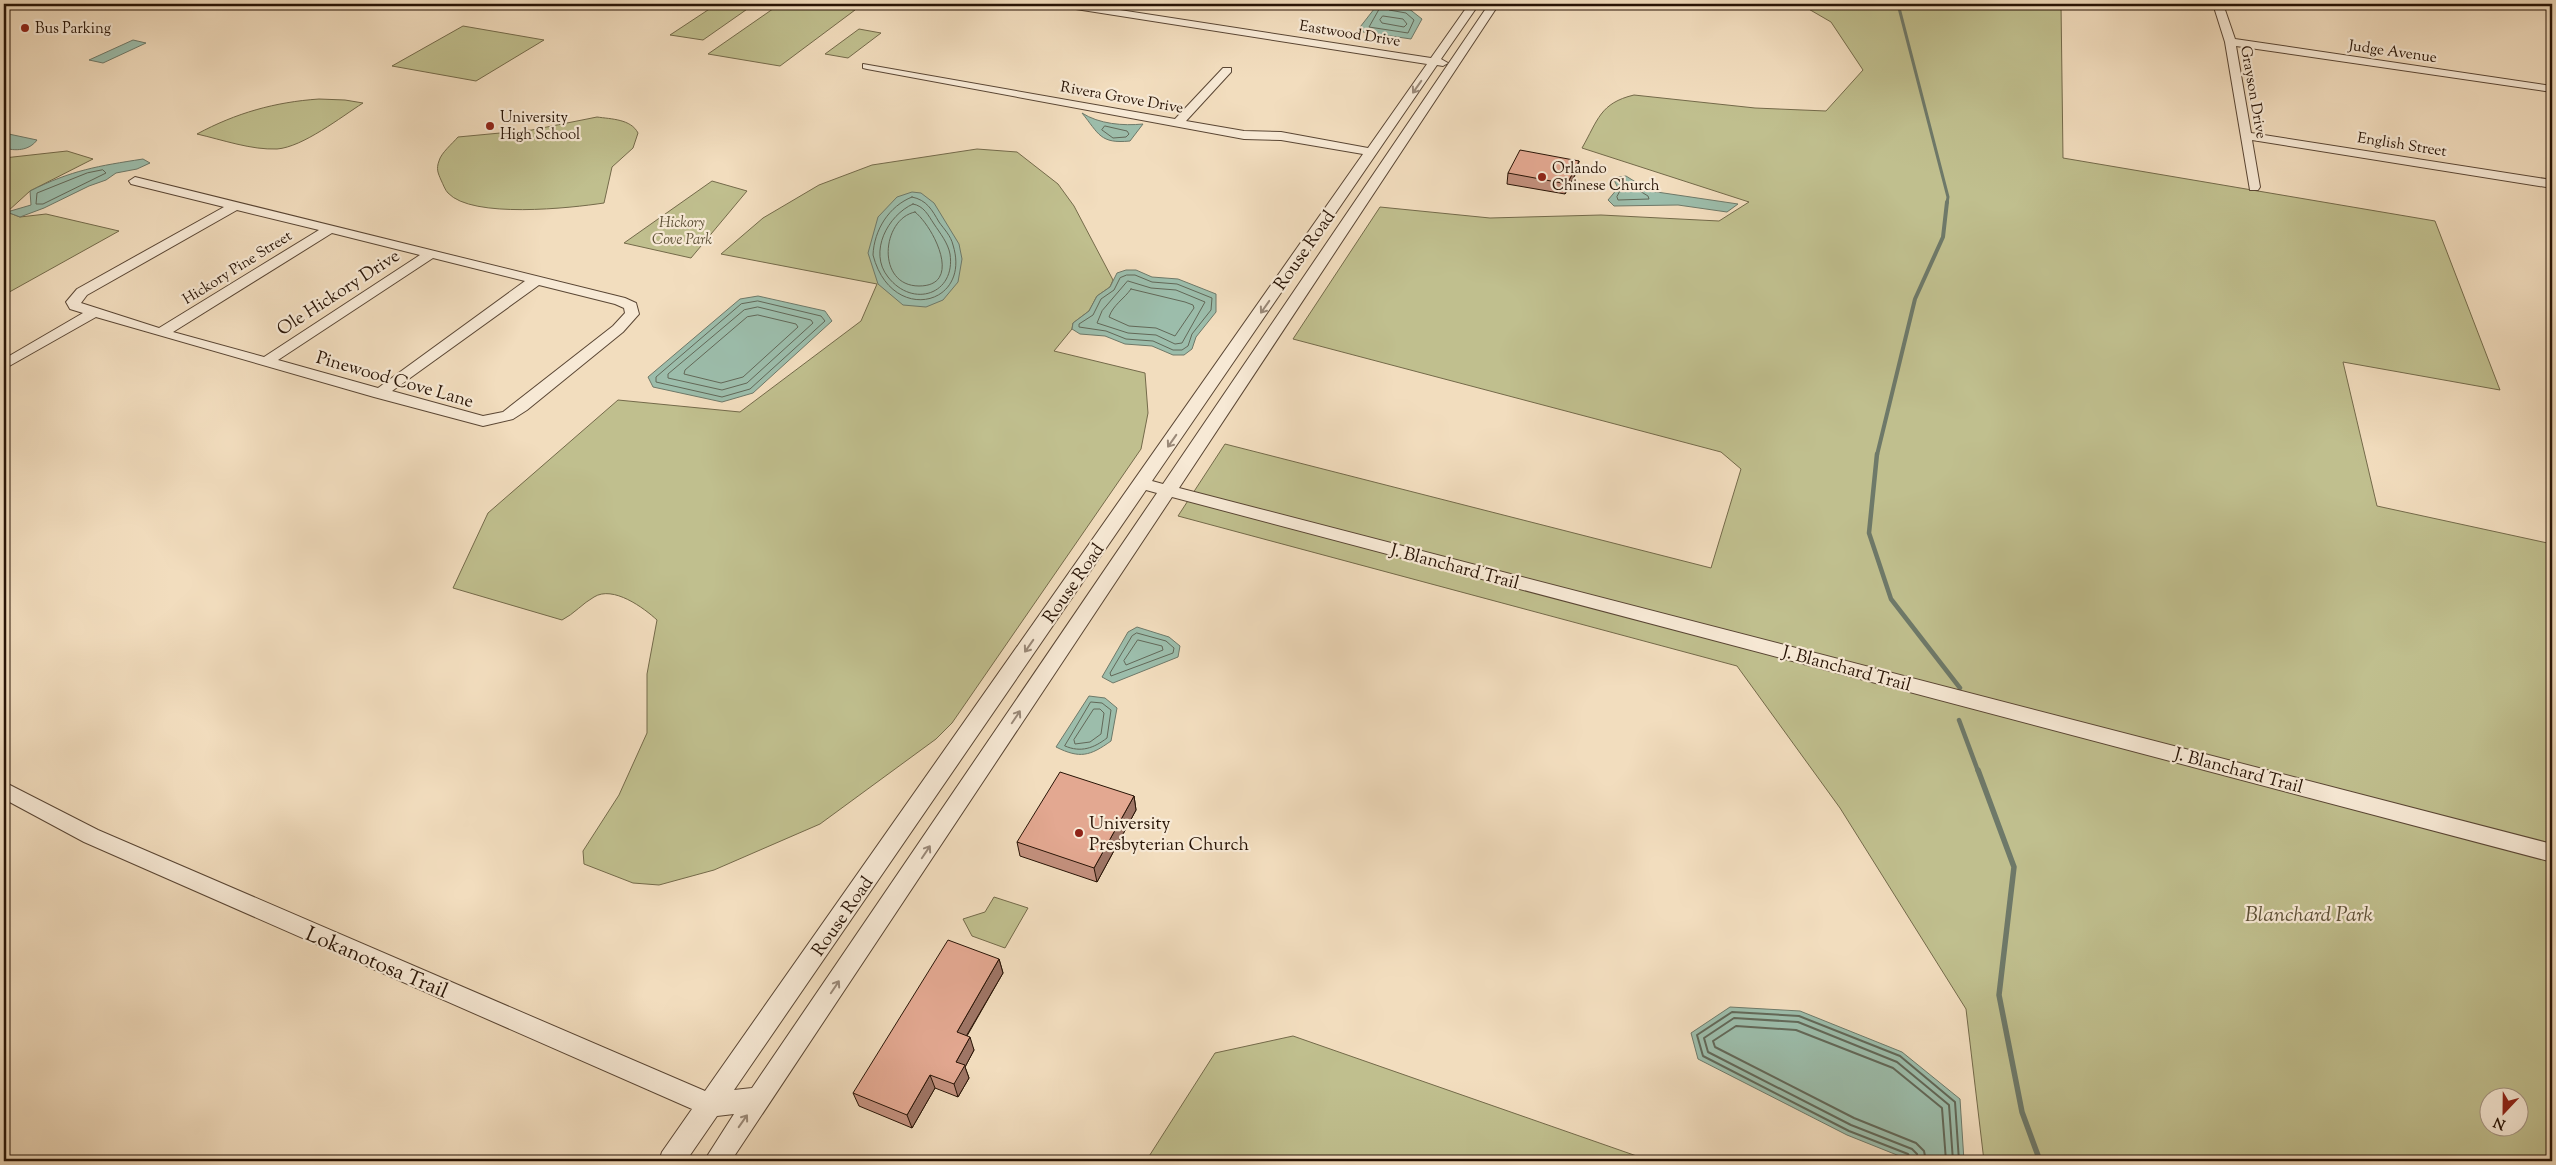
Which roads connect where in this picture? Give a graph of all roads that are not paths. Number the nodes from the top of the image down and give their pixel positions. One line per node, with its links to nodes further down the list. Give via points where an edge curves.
1 (1063, 4): 6 (street, Eastwood Drive)
2 (1474, 4): 6 (street, Rouse Road)
3 (1494, 4): 7 (street, Rouse Road)
4 (2218, 4): 5 (street, Grayson Drive)
5 (2230, 42): 10 (street, Judge Avenue); 12 (street, Grayson Drive)
6 (1435, 61): 7 (street, Eastwood Drive); 13 (street, Rouse Road, one-way to 13)
7 (1454, 64): 27 (street, Rouse Road)
8 (867, 66): 11 (street, Rivera Grove Drive)
9 (1227, 70): 11 (street)
10 (2552, 89)
11 (1178, 122): 13 (street, Rivera Grove Drive)
12 (2248, 136): 15 (street, English Street); 16 (street, Grayson Drive)
13 (1372, 152): 26 (street, Rouse Road, one-way to 26)
14 (135, 181): 17 (street, Pinewood Cove Lane)
15 (2552, 184)
16 (2254, 187)
17 (235, 206): 18 (street, Pinewood Cove Lane); 21 (street, Pinewood Cove Lane, via 82,292 73,302 74,306)
18 (330, 229): 19 (street, Pinewood Cove Lane); 22 (street, Hickory Pine Street)
19 (431, 254): 20 (street, Pinewood Cove Lane); 23 (street, Ole Hickory Drive)
20 (536, 280): 25 (street); 25 (street, Pinewood Cove Lane, via 627,303 632,314 522,407 500,419 475,421)
21 (93, 313): 22 (street, Pinewood Cove Lane); 24 (street)
22 (161, 333): 23 (street, Pinewood Cove Lane)
23 (266, 362): 25 (street, Pinewood Cove Lane)
24 (4, 365)
25 (379, 394)
26 (1142, 484): 27 (street, J. Blanchard Trail); 31 (street, Rouse Road, one-way to 31)
27 (1168, 490): 29 (street, J. Blanchard Trail); 30 (street, Rouse Road, one-way to 27)
28 (4, 790): 31 (street, Lokanotosa Trail, via 116,847)
29 (2552, 853)
30 (758, 1100): 31 (street); 33 (street, Rouse Road, one-way to 30)
31 (710, 1106): 32 (street, Rouse Road)
32 (670, 1161)
33 (716, 1161)

